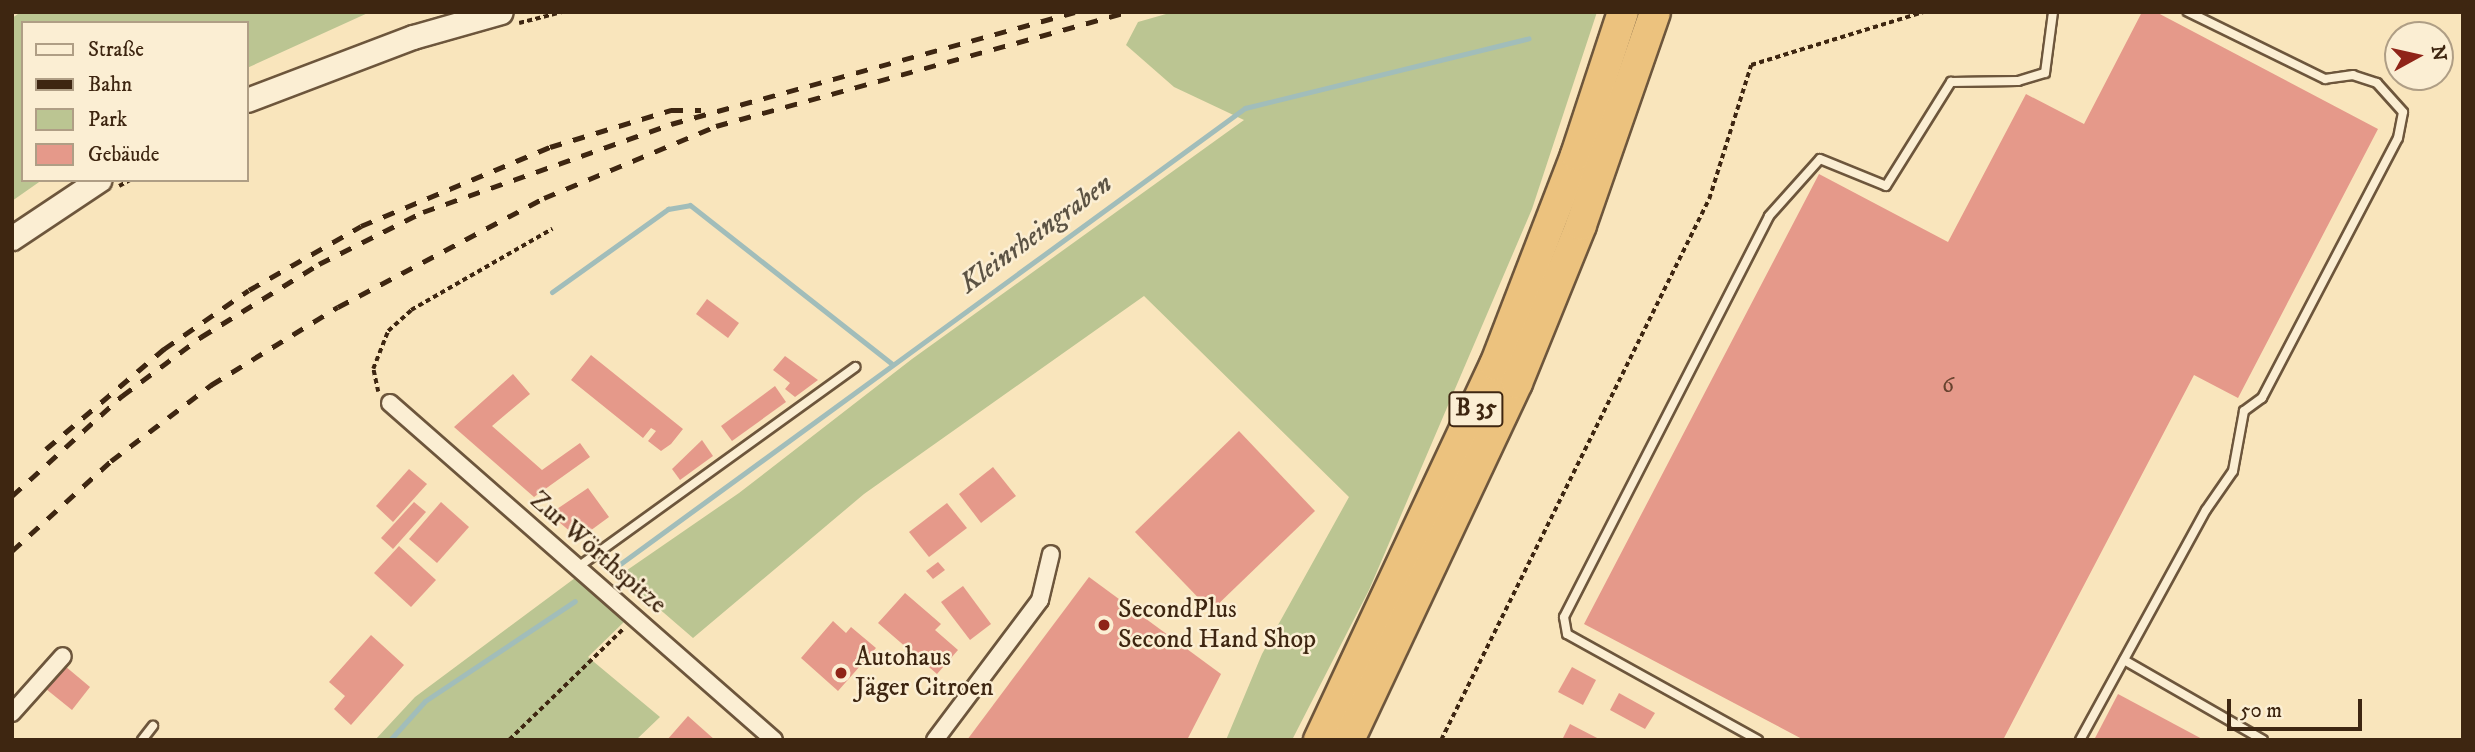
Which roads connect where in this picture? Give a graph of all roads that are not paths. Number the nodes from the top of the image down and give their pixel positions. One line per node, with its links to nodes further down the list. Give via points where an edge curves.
1 (1623, 12): 21 (highway, B 35, via 1576,155 1495,365)
2 (1655, 12): 22 (highway, B 35, via 1581,225 1517,383)
3 (2053, 12): 17 (lane, via 2046,73 2018,81 1951,82 1886,186 1820,159 1769,216 1564,617 1567,634)
4 (2188, 12): 14 (lane, via 2325,79 2353,75 2377,83 2403,111 2398,138 2262,398 2244,411 2233,471)
5 (497, 13): 6 (main road, via 413,37)
6 (248, 100)
7 (96, 182): 8 (main road)
8 (12, 237)
9 (855, 367): 12 (lane)
10 (390, 402): 12 (street, Zur Wörthspitze)
11 (1051, 554): 20 (street, via 1040,600)
12 (578, 567): 19 (street, Zur Wörthspitze)
13 (63, 656): 15 (street)
14 (2123, 660): 23 (lane); 24 (lane)
15 (12, 713)
16 (153, 726): 18 (lane)
17 (1757, 739)
18 (142, 740)
19 (774, 740)
20 (935, 740)
21 (1318, 740)
22 (1349, 740)
23 (2080, 740)
24 (2263, 740)

